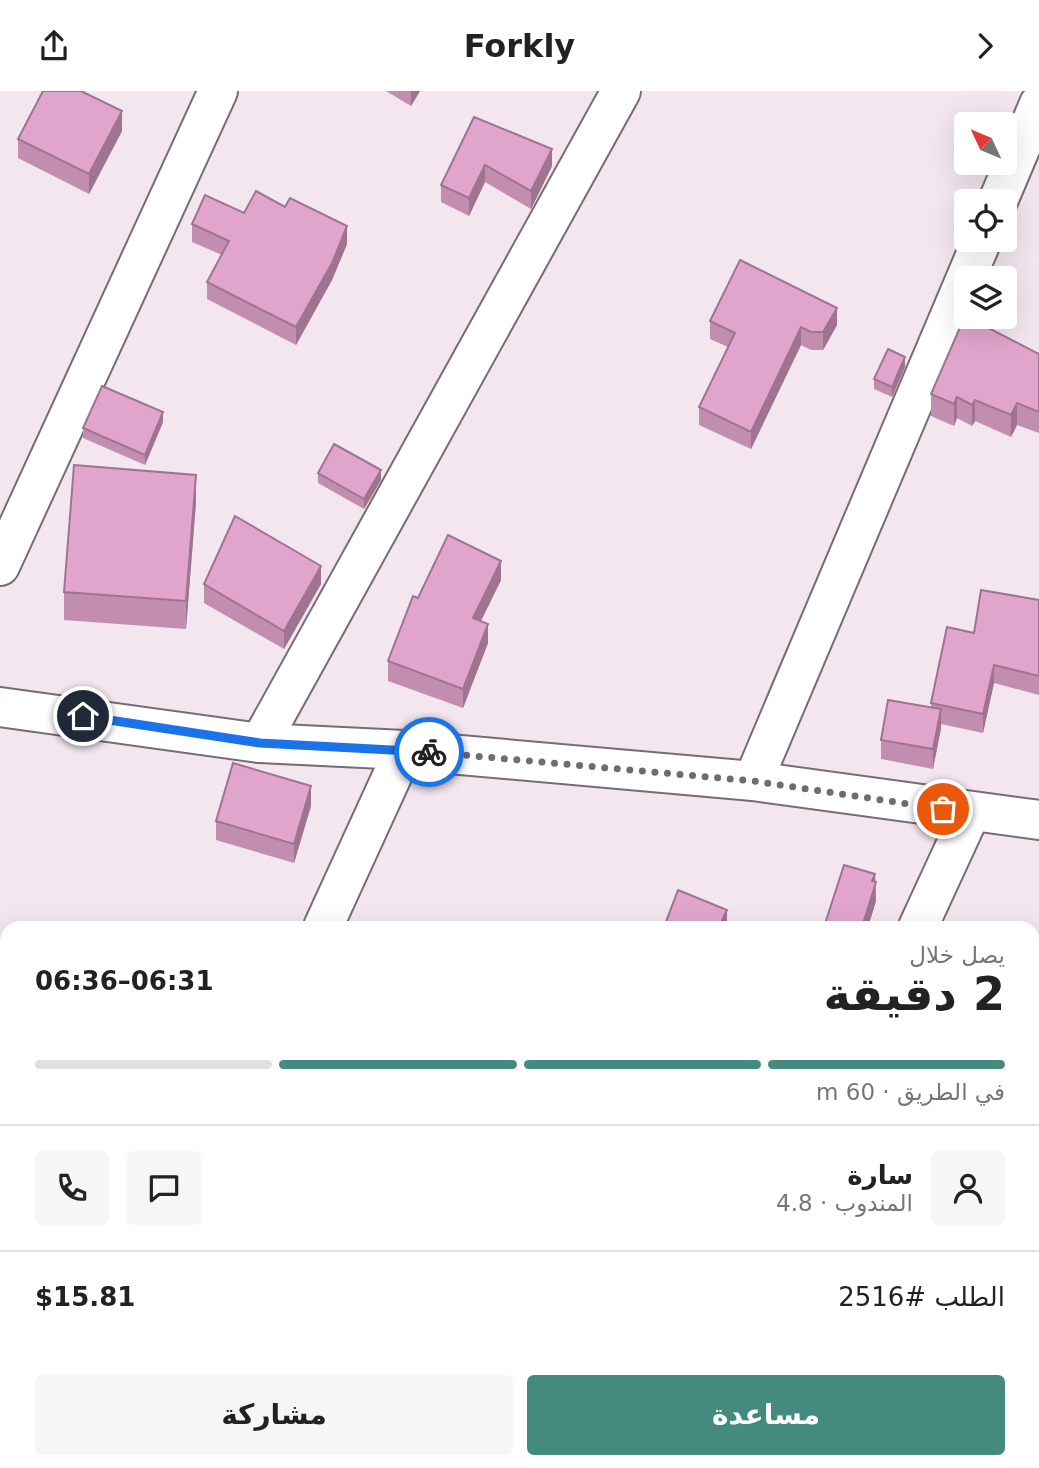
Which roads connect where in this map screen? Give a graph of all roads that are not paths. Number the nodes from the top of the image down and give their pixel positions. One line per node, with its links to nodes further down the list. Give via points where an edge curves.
1 (218, 91): 6 (street)
2 (621, 91): 8 (street)
3 (1039, 104): 4 (street)
4 (1003, 189)
5 (977, 252): 10 (street)
6 (0, 566)
7 (0, 707): 8 (street)
8 (260, 743): 9 (street)
9 (404, 750): 10 (street); 13 (street)
10 (753, 781): 11 (street)
11 (971, 812): 12 (street); 14 (street)
12 (1039, 820)
13 (326, 921)
14 (921, 921)

